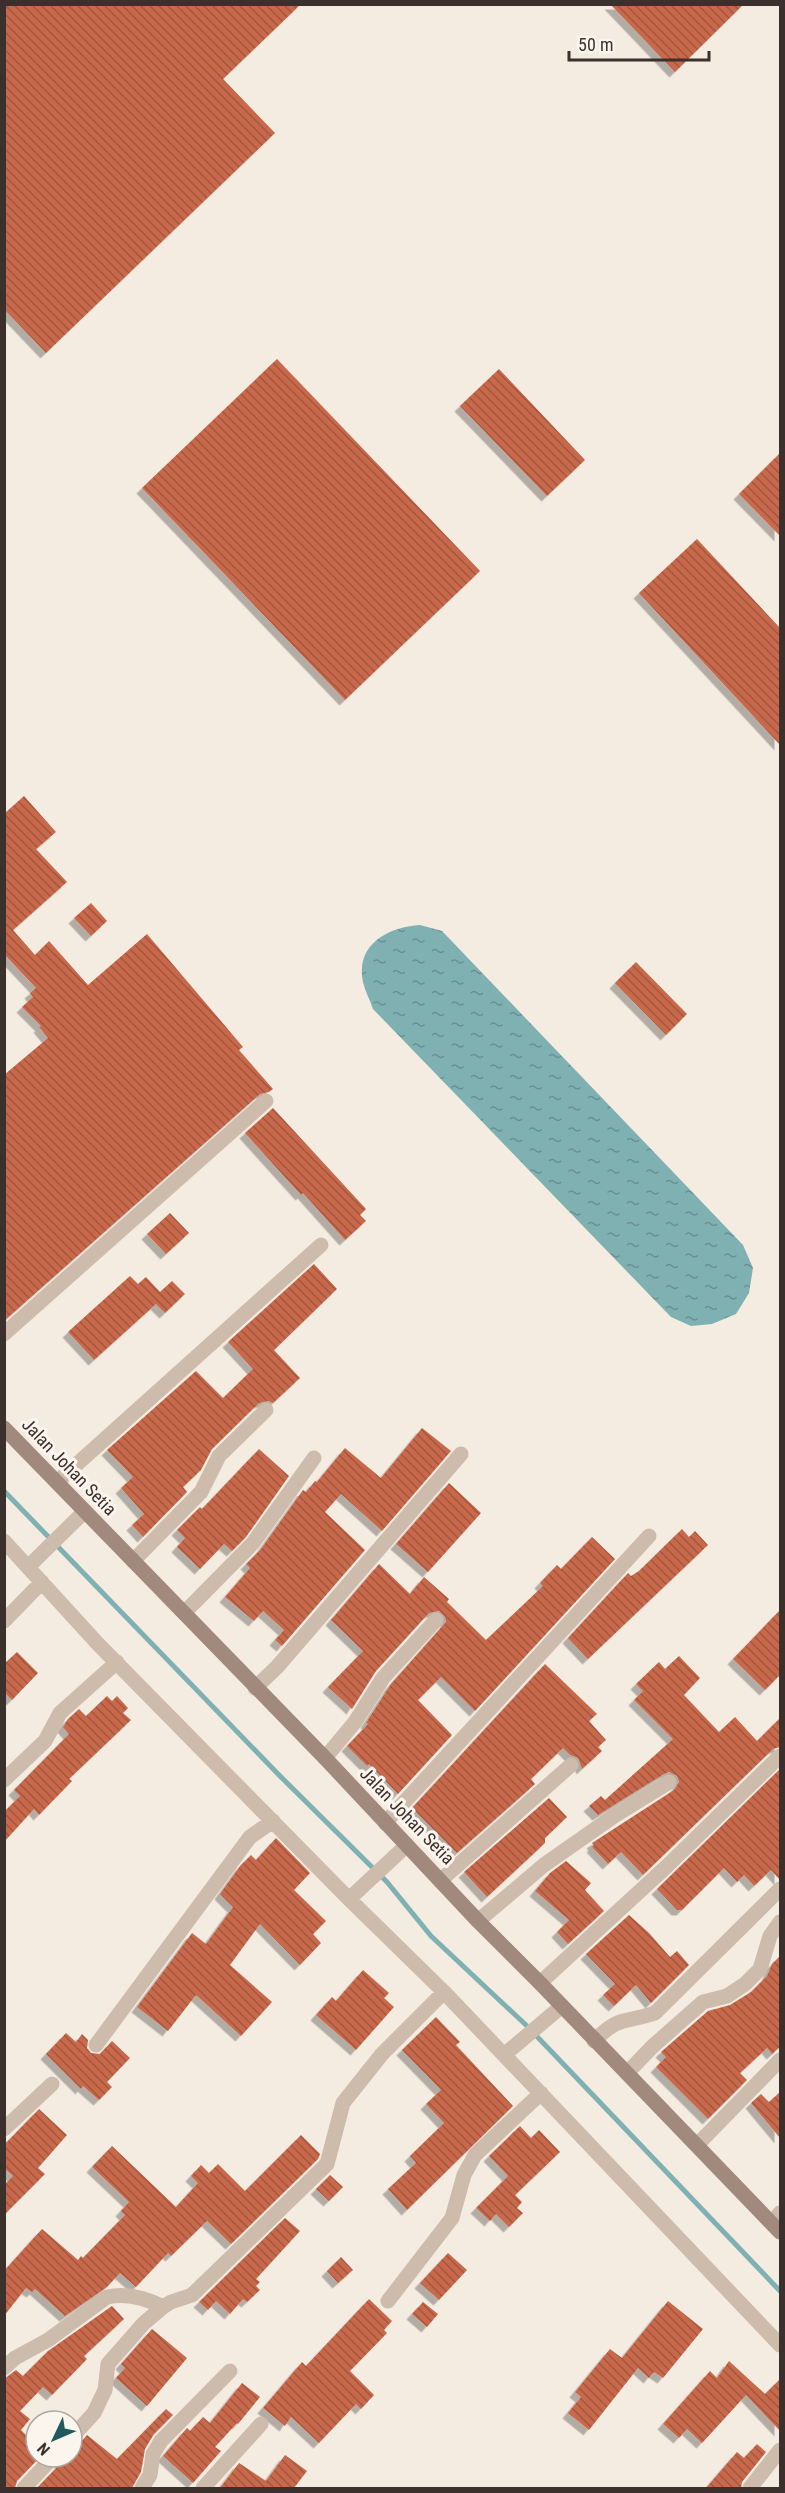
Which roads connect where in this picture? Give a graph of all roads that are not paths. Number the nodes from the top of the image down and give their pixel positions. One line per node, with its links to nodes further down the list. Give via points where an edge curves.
1 (266, 1101): 3 (street)
2 (321, 1245): 8 (street)
3 (4, 1334)
4 (266, 1410): 12 (street, via 219,1456 201,1492)
5 (4, 1428): 8 (main road, Jalan Johan Setia)
6 (461, 1454): 19 (street)
7 (314, 1458): 15 (street, via 253,1543)
8 (60, 1479): 9 (main road, Jalan Johan Setia)
9 (84, 1512): 12 (main road, Jalan Johan Setia); 13 (street)
10 (649, 1536): 26 (street)
11 (4, 1541): 13 (street)
12 (135, 1558): 15 (main road, Jalan Johan Setia)
13 (34, 1561): 14 (street)
14 (42, 1581): 17 (street); 18 (street)
15 (187, 1610): 19 (main road, Jalan Johan Setia)
16 (436, 1620): 21 (street, via 383,1678 356,1722)
17 (4, 1621)
18 (117, 1662): 23 (street, via 60,1713 45,1741); 25 (street)
19 (260, 1684): 21 (main road, Jalan Johan Setia)
20 (780, 1756): 33 (street)
21 (325, 1758): 26 (main road, Jalan Johan Setia)
22 (571, 1765): 28 (street)
23 (4, 1780)
24 (669, 1782): 31 (street, via 544,1865)
25 (273, 1821): 30 (street); 37 (street, via 250,1837)
26 (385, 1822): 27 (main road, Jalan Johan Setia)
27 (407, 1845): 28 (main road, Jalan Johan Setia); 30 (street)
28 (441, 1880): 31 (main road, Jalan Johan Setia)
29 (780, 1889): 36 (street, via 655,2013 638,2019 624,2018 609,2025)
30 (352, 1894): 34 (street)
31 (478, 1921): 33 (main road, Jalan Johan Setia)
32 (780, 1922): 40 (street, via 770,1936 760,1969 745,1984 727,1996 703,2002)
33 (540, 1983): 35 (main road, Jalan Johan Setia)
34 (444, 1992): 38 (street); 47 (street, via 382,2054 343,2103 327,2164 192,2295)
35 (562, 2006): 36 (main road, Jalan Johan Setia); 38 (street)
36 (594, 2041): 40 (main road, Jalan Johan Setia)
37 (96, 2045)
38 (510, 2050): 42 (street)
39 (780, 2060): 44 (street)
40 (627, 2073): 44 (main road, Jalan Johan Setia)
41 (52, 2084): 43 (street)
42 (541, 2093): 46 (street, via 475,2154 464,2175 452,2218); 48 (street)
43 (4, 2129)
44 (701, 2140): 45 (main road, Jalan Johan Setia)
45 (778, 2223)
46 (388, 2301)
47 (163, 2307): 49 (street, via 144,2298 107,2297); 51 (street, via 108,2364 105,2390)
48 (780, 2346)
49 (4, 2368)
50 (230, 2371): 56 (street, via 161,2441)
51 (84, 2424)
52 (261, 2424): 57 (street)
53 (780, 2450): 58 (street)
54 (42, 2469): 55 (street)
55 (24, 2488)
56 (142, 2488)
57 (203, 2488)
58 (750, 2488)

